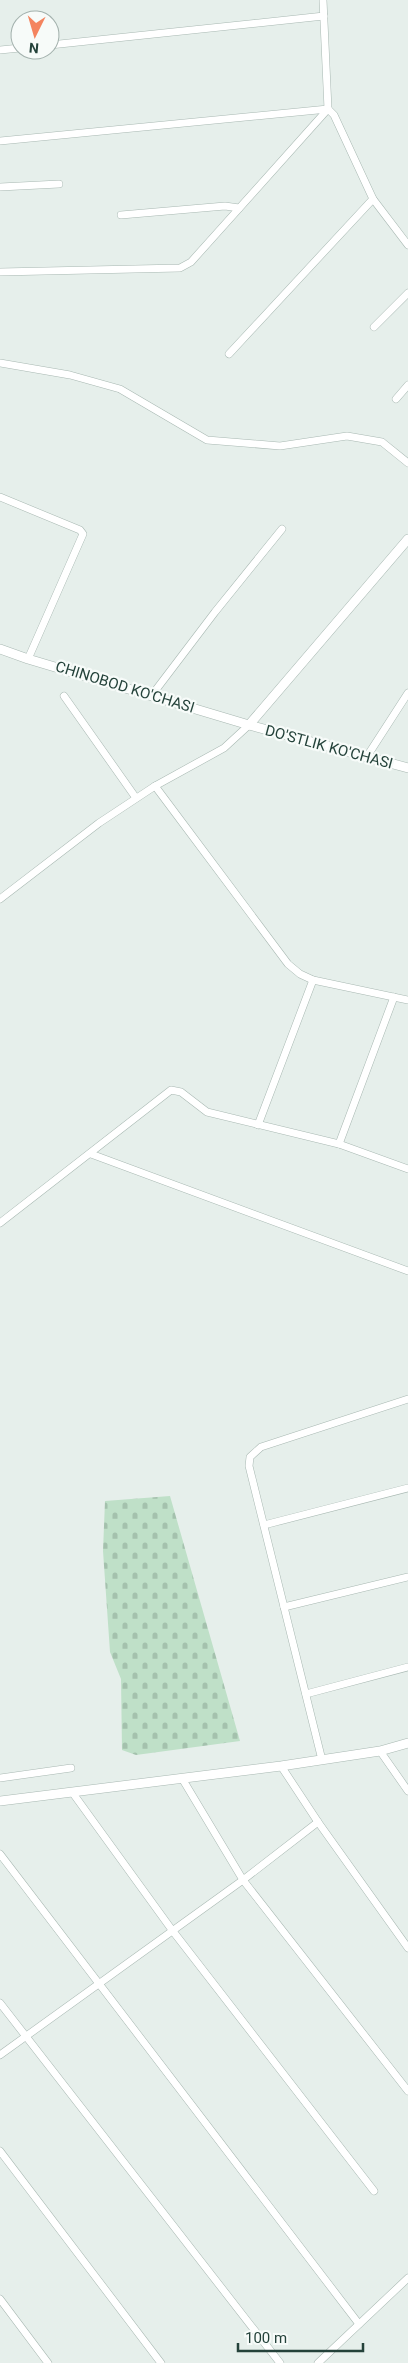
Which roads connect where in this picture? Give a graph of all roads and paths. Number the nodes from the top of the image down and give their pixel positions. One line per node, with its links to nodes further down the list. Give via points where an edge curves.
1 (323, 0): 2 (street)
2 (324, 16): 3 (street); 4 (street)
3 (60, 43)
4 (328, 109): 5 (street); 8 (street, via 334,115); 9 (street)
5 (0, 141)
6 (59, 184): 7 (street)
7 (0, 187)
8 (373, 199): 11 (street); 15 (street)
9 (239, 208): 10 (street, via 225,206); 12 (street, via 191,262 180,268)
10 (121, 216)
11 (408, 245)
12 (0, 272)
13 (408, 293): 14 (street)
14 (374, 327)
15 (229, 354)
16 (0, 363): 19 (street, via 70,375 120,390 207,440 280,446 347,436 382,442)
17 (408, 385): 18 (street)
18 (396, 399)
19 (408, 463)
20 (0, 497): 24 (street, via 83,534)
21 (282, 529): 26 (street)
22 (408, 539): 28 (street)
23 (0, 649): 24 (street, CHINOBOD KO'CHASI)
24 (28, 659): 26 (street, CHINOBOD KO'CHASI)
25 (408, 693): 29 (street)
26 (152, 695): 28 (street, CHINOBOD KO'CHASI)
27 (64, 696): 32 (street)
28 (250, 725): 29 (street, DO'STLIK KO'CHASI); 31 (street, via 224,748)
29 (366, 758): 30 (street, DO'STLIK KO'CHASI)
30 (408, 768)
31 (155, 786): 32 (street); 34 (street, via 288,964)
32 (136, 798): 33 (street)
33 (0, 899)
34 (314, 980): 35 (street); 37 (street)
35 (394, 997): 36 (street); 38 (street)
36 (408, 1000)
37 (258, 1125): 38 (street); 39 (street, via 208,1112 181,1092 171,1090)
38 (339, 1144): 40 (street)
39 (90, 1154): 41 (street); 42 (street)
40 (408, 1169)
41 (0, 1223)
42 (408, 1271)
43 (408, 1399): 45 (street, via 261,1447 250,1457 249,1466)
44 (408, 1488): 45 (street)
45 (264, 1525): 47 (street)
46 (408, 1577): 47 (street)
47 (284, 1608): 49 (street)
48 (408, 1667): 49 (street)
49 (306, 1694): 52 (street)
50 (408, 1743): 51 (street)
51 (380, 1752): 52 (street); 57 (street)
52 (322, 1760): 53 (street)
53 (281, 1766): 56 (street); 60 (street)
54 (71, 1768): 55 (street)
55 (0, 1778)
56 (183, 1780): 58 (street); 62 (street)
57 (408, 1791)
58 (72, 1792): 59 (street); 63 (street)
59 (0, 1801)
60 (318, 1822): 62 (street); 64 (street)
61 (0, 1854): 65 (street)
62 (242, 1880): 63 (street); 69 (street)
63 (172, 1930): 65 (street); 71 (street)
64 (408, 1948)
65 (99, 1983): 67 (street); 74 (street)
66 (0, 2003): 67 (street)
67 (25, 2037): 68 (street); 77 (street)
68 (0, 2055)
69 (408, 2091)
70 (0, 2151): 76 (street)
71 (374, 2191)
72 (408, 2278): 74 (street)
73 (0, 2300): 75 (street)
74 (359, 2324): 78 (street)
75 (48, 2363)
76 (161, 2363)
77 (280, 2363)
78 (318, 2363)

